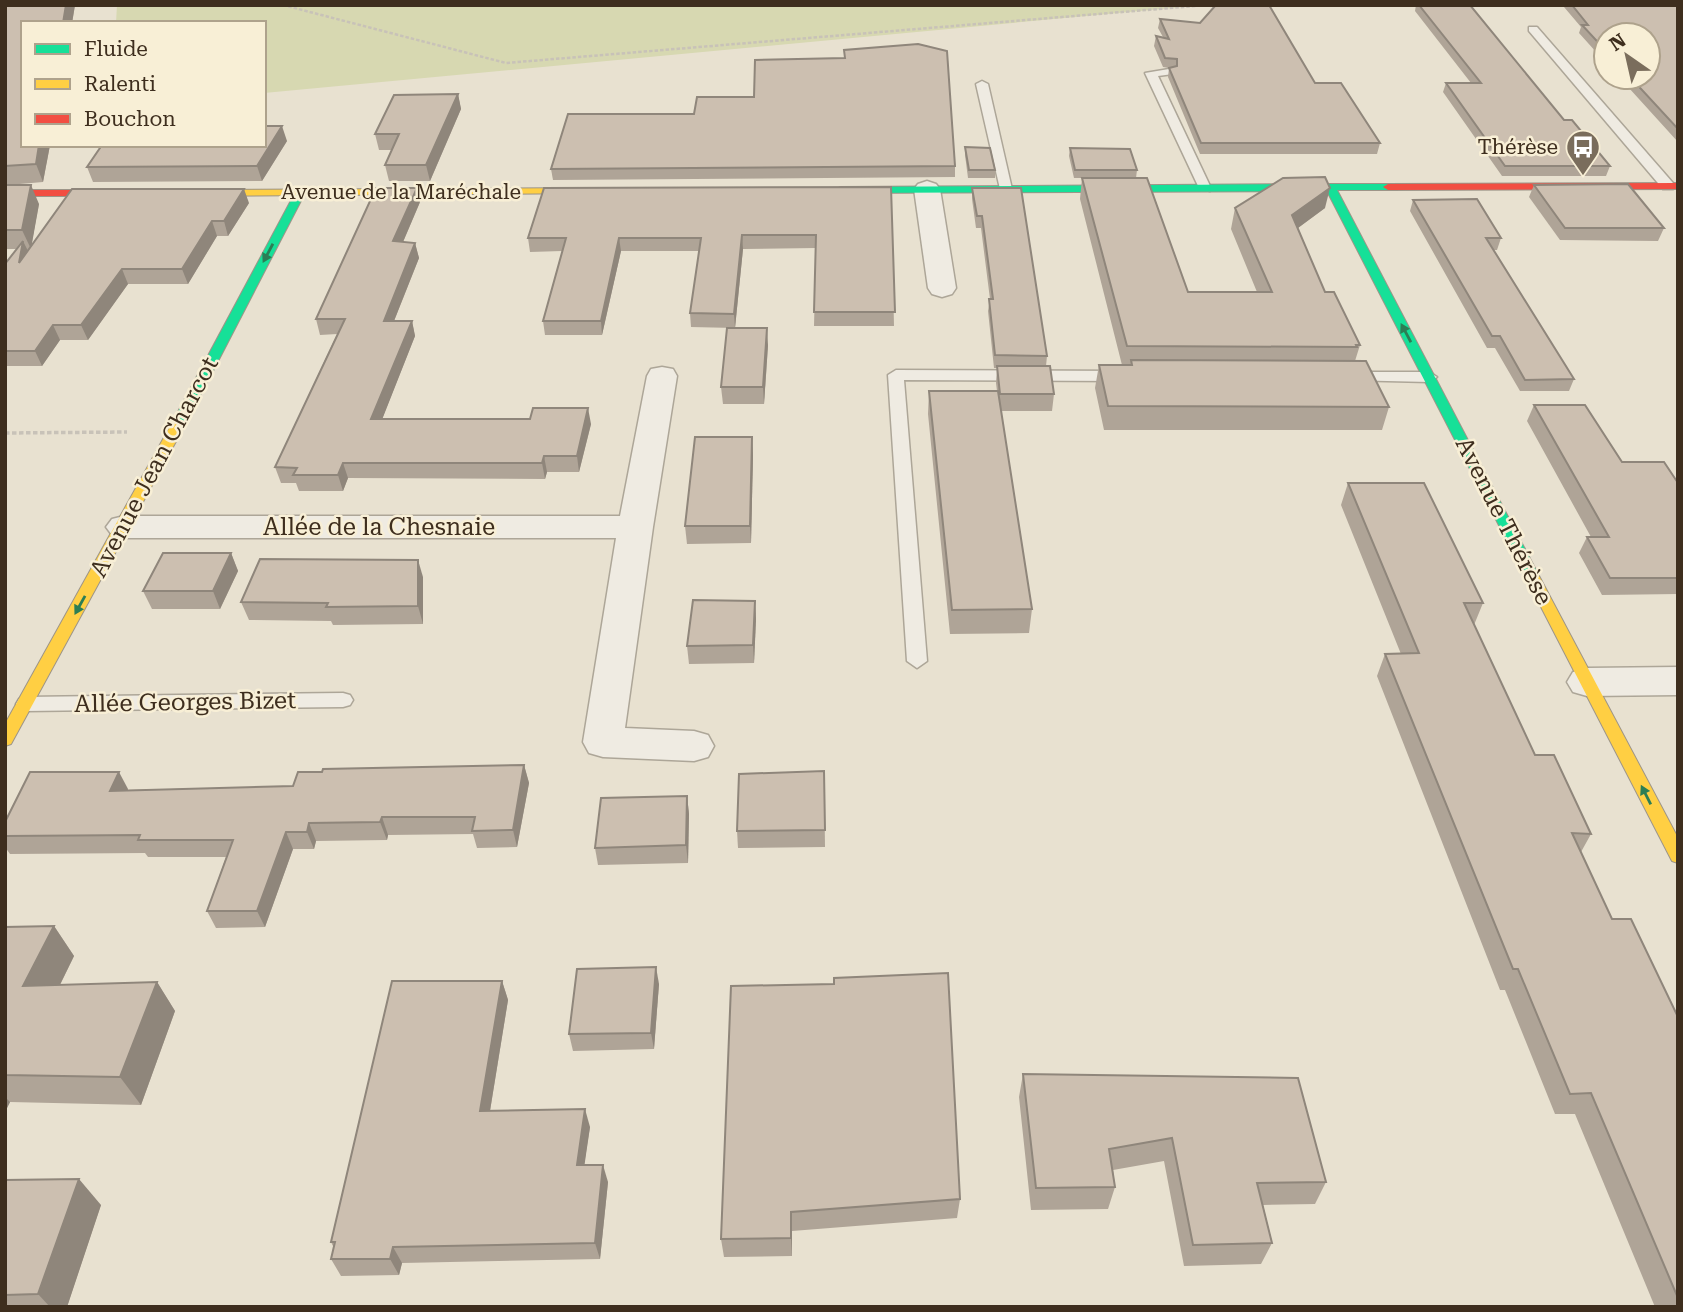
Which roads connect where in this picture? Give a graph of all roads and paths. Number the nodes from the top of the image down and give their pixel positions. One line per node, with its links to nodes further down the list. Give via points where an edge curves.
1 (283, 5): 2 (path, via 506,63)
2 (1207, 5)
3 (1533, 29): 6 (lane)
4 (1170, 72): 9 (lane, via 1151,73)
5 (982, 84): 8 (lane)
6 (1673, 186): 7 (street)
7 (1330, 187): 9 (street); 21 (street, Avenue Thérèse, one-way to 7)
8 (1006, 188): 9 (street); 10 (street)
9 (1205, 188)
10 (927, 189): 11 (street); 17 (street)
11 (817, 190)
12 (611, 191): 16 (street, Avenue de la Maréchale)
13 (5, 193): 14 (street)
14 (139, 193)
15 (179, 193): 16 (street, Avenue de la Maréchale)
16 (300, 193): 22 (street, Avenue Jean Charcot, one-way to 22)
17 (942, 288)
18 (662, 376): 25 (street)
19 (1142, 376): 26 (lane, via 896,375)
20 (1333, 377): 21 (lane)
21 (1429, 377): 28 (street, Avenue Thérèse)
22 (173, 432): 23 (path); 24 (street, Avenue Jean Charcot)
23 (5, 433)
24 (124, 527): 25 (street, Allée de la Chesnaie); 30 (street, Avenue Jean Charcot, one-way to 30)
25 (635, 527): 32 (street, via 603,742)
26 (917, 660)
27 (1678, 681): 28 (street)
28 (1587, 682): 33 (street, Avenue Thérèse, one-way to 28)
29 (344, 700): 30 (lane, Allée Georges Bizet)
30 (26, 704): 31 (street, Avenue Jean Charcot)
31 (5, 740)
32 (694, 746)
33 (1678, 856)

